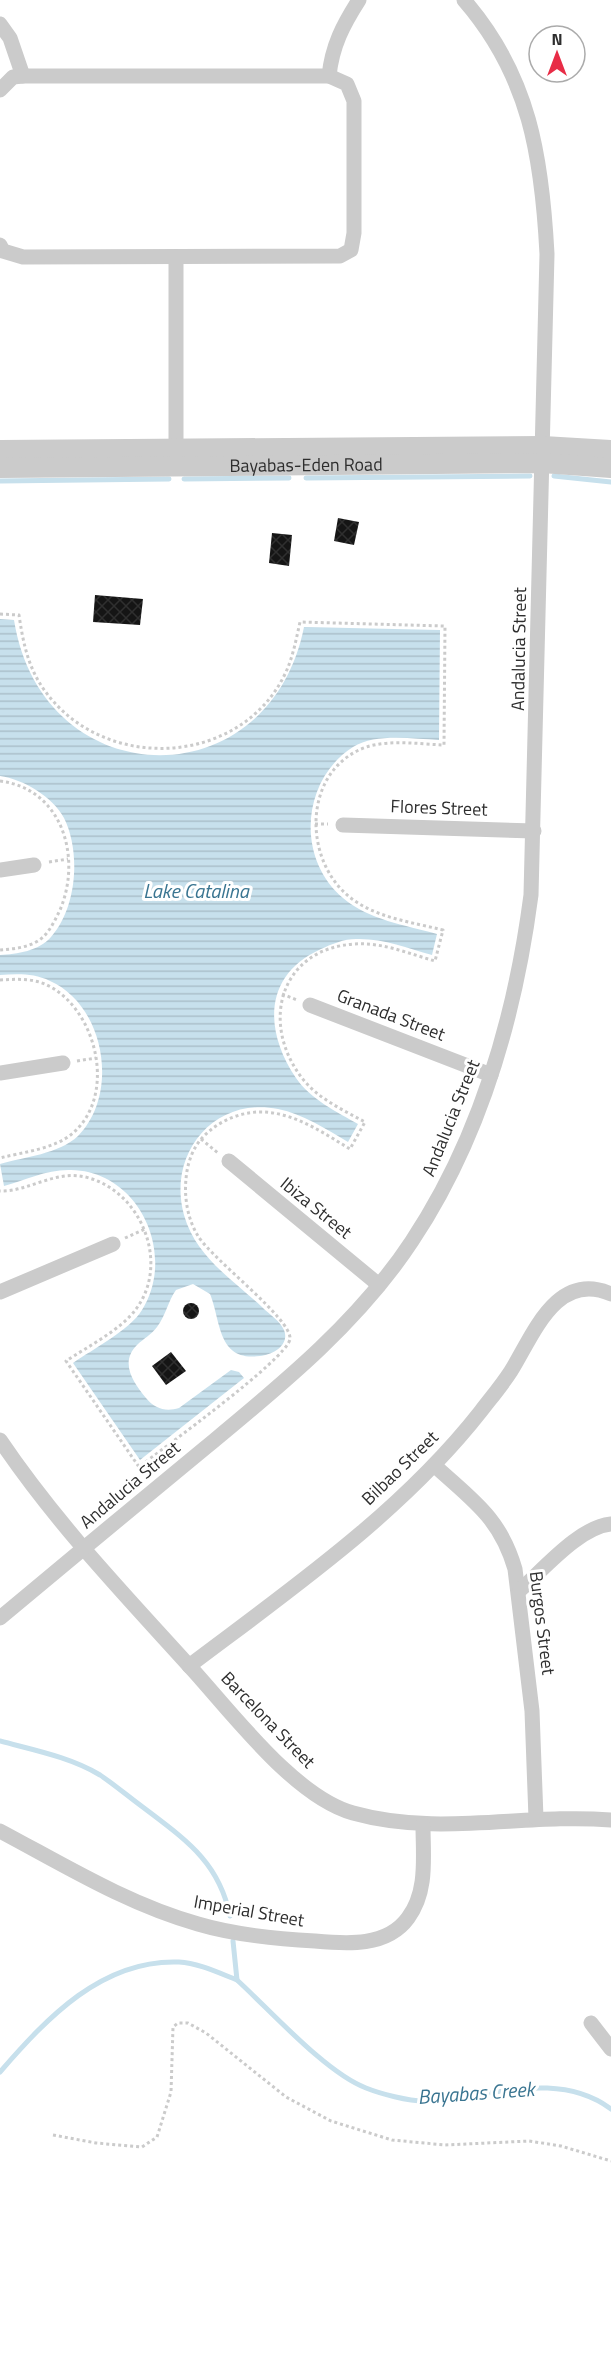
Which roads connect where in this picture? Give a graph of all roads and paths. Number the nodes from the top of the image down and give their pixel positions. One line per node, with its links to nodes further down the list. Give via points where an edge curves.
1 (359, 0): 5 (street, via 339,32 331,55)
2 (465, 0): 11 (street, Andalucia Street, via 502,52 525,105 539,159 546,254)
3 (0, 24): 4 (street, via 10,38)
4 (23, 76): 5 (street); 6 (street, via 13,77)
5 (330, 76): 8 (street, via 347,84 354,102 351,250 330,257)
6 (0, 90)
7 (0, 244): 8 (street, via 3,250 23,257)
8 (176, 257): 12 (street)
9 (0, 450): 12 (street, Bayabas-Eden Road)
10 (611, 450): 11 (street, Bayabas-Eden Road)
11 (543, 455): 12 (street, Bayabas-Eden Road); 14 (street, Bayabas-Eden Road); 17 (street, Andalucia Street)
12 (176, 458): 13 (street, Bayabas-Eden Road)
13 (0, 468)
14 (611, 468)
15 (0, 614): 25 (path, via 19,615 23,645 32,669 62,711 105,739 156,750 207,742 252,716 284,675 300,622 446,626 444,745 372,745 356,751 321,792 315,824 321,858 345,893 381,913 443,930 435,961 374,945 334,948 313,958 296,973 282,994 278,1015 280,1036 301,1077 326,1099 365,1122 350,1149 277,1113 241,1114)
16 (343, 825): 17 (street, Flores Street)
17 (534, 831): 24 (street, Andalucia Street, via 523,953)
18 (68, 859): 19 (path)
19 (34, 865): 20 (street)
20 (0, 870)
21 (310, 1005): 24 (street, Granada Street)
22 (63, 1064): 23 (street)
23 (0, 1073)
24 (491, 1075): 30 (street, Andalucia Street, via 444,1188 412,1242)
25 (201, 1139): 26 (path); 28 (path, via 192,1153 185,1191 196,1234 210,1254 284,1321 290,1336 283,1352 258,1374 139,1467 66,1361 136,1309 148,1283)
26 (229, 1161): 30 (street, Ibiza Street)
27 (0, 1191): 28 (path, via 54,1176 90,1178 136,1209)
28 (145, 1229): 29 (path)
29 (113, 1244): 31 (street)
30 (379, 1285): 36 (street, Andalucia Street, via 345,1324 272,1392)
31 (0, 1292)
32 (611, 1294): 34 (street, Bilbao Street, via 578,1290 553,1304 510,1372)
33 (0, 1440): 36 (street, Barcelona Street, via 34,1490)
34 (434, 1465): 37 (street, Burgos Street, via 501,1531); 39 (street, Bilbao Street, via 316,1569)
35 (611, 1524): 37 (street, via 583,1534)
36 (83, 1549): 38 (street, Andalucia Street); 39 (street, Barcelona Street)
37 (520, 1590): 40 (street, Burgos Street, via 532,1711)
38 (0, 1618)
39 (189, 1666): 42 (street, Barcelona Street, via 268,1753 323,1800 351,1813)
40 (536, 1818): 41 (street, Barcelona Street); 42 (street, Barcelona Street)
41 (611, 1820)
42 (423, 1825): 43 (street, Imperial Street, via 423,1882 418,1901 407,1920 388,1937 363,1942 280,1939 201,1925 99,1884)
43 (0, 1831)
44 (591, 2023): 45 (street)
45 (611, 2049)
46 (53, 2135): 47 (path, via 96,2144 142,2147 157,2137 171,2092 173,2027 188,2023 224,2044 286,2097 331,2121 392,2140 445,2145 529,2141)
47 (611, 2161)

